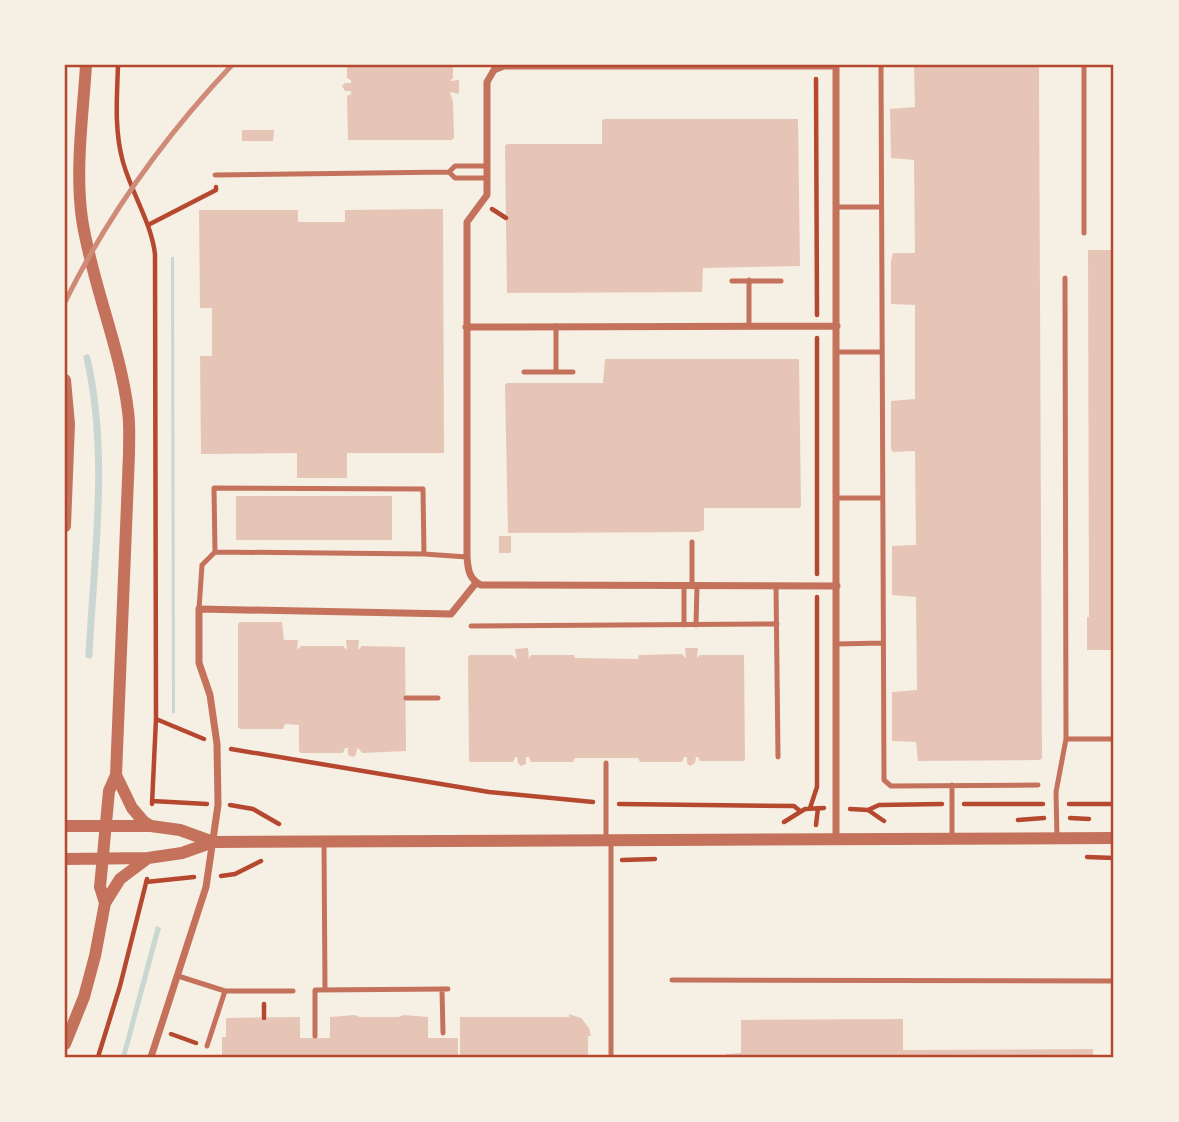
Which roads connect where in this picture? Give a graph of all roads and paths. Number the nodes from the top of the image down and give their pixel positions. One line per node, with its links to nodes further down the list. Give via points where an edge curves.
1 (86, 65): 58 (street, via 81,212 129,423)
2 (118, 65): 15 (path, via 120,152)
3 (663, 65): 7 (street); 8 (street)
4 (836, 65): 7 (street); 13 (street)
5 (881, 65): 14 (lane)
6 (1084, 65): 16 (lane)
7 (816, 66): 23 (path)
8 (492, 68): 9 (street, via 487,82)
9 (487, 166): 10 (lane, via 455,166); 12 (street)
10 (449, 172): 11 (lane); 12 (lane, via 455,178)
11 (215, 175): 15 (path, via 216,190)
12 (487, 178): 25 (street, via 487,195 467,222)
13 (836, 207): 14 (lane); 24 (street)
14 (881, 207): 27 (lane)
15 (148, 225): 55 (path, via 155,286 156,719)
16 (1084, 233)
17 (1065, 278): 53 (lane)
18 (732, 281): 19 (lane)
19 (749, 281): 20 (lane); 22 (lane)
20 (781, 281)
21 (556, 326): 22 (street); 25 (street); 29 (lane)
22 (749, 326): 23 (street)
23 (817, 326): 24 (street); 42 (path)
24 (837, 326): 26 (street)
25 (466, 327): 38 (street)
26 (837, 352): 27 (lane); 32 (street)
27 (882, 352): 33 (lane)
28 (524, 372): 29 (lane)
29 (556, 372): 30 (lane)
30 (573, 372)
31 (65, 380): 34 (street, via 69,409)
32 (836, 498): 33 (lane); 43 (street)
33 (882, 498): 50 (lane)
34 (65, 526)
35 (692, 542): 40 (lane)
36 (215, 552): 37 (lane); 37 (lane, via 214,488 423,489); 44 (lane, via 202,565)
37 (424, 554): 38 (lane)
38 (467, 557): 39 (street, via 469,576)
39 (476, 583): 40 (street); 44 (street, via 451,614)
40 (691, 586): 41 (street); 46 (lane); 47 (lane)
41 (776, 586): 42 (street); 45 (lane)
42 (817, 586): 43 (street); 67 (path, via 817,787)
43 (836, 586): 49 (street)
44 (199, 609): 55 (street, via 199,663 210,695)
45 (777, 624): 47 (lane); 56 (lane)
46 (684, 625): 47 (lane); 48 (lane)
47 (696, 625)
48 (471, 626)
49 (836, 643): 50 (lane); 76 (street)
50 (883, 643): 59 (lane, via 884,780 891,786)
51 (406, 698): 52 (lane)
52 (438, 698)
53 (1066, 739): 54 (lane); 65 (lane)
54 (1114, 739)
55 (217, 744): 62 (path, via 466,789); 63 (street)
56 (778, 757)
57 (607, 763): 62 (lane)
58 (116, 775): 72 (street, via 132,808); 73 (street, via 109,791)
59 (952, 785): 60 (lane); 64 (lane)
60 (1038, 785)
61 (152, 801): 63 (path)
62 (607, 803): 69 (path, via 794,806); 78 (lane)
63 (218, 804): 70 (path, via 246,806); 80 (street)
64 (952, 804): 65 (path); 68 (path, via 878,805); 77 (lane)
65 (1056, 804): 66 (path); 74 (lane)
66 (1114, 804)
67 (810, 808)
68 (867, 810)
69 (800, 811)
70 (271, 821)
71 (65, 826): 73 (street)
72 (151, 826): 73 (street); 80 (street)
73 (107, 827): 83 (street)
74 (1057, 838): 75 (street); 77 (street)
75 (1114, 838)
76 (836, 839): 77 (street); 78 (street)
77 (952, 839)
78 (609, 840): 79 (street); 99 (lane)
79 (324, 841): 80 (street); 91 (lane)
80 (213, 842): 81 (street); 85 (street)
81 (148, 858): 83 (street); 87 (street, via 120,879)
82 (65, 859): 83 (street)
83 (104, 859): 87 (street, via 100,887)
84 (271, 859): 85 (path, via 226,876)
85 (208, 876): 86 (path); 88 (street)
86 (146, 882)
87 (105, 903): 96 (street, via 96,956)
88 (178, 976): 92 (lane); 98 (street)
89 (673, 980): 90 (lane)
90 (1114, 981)
91 (325, 990): 94 (lane, via 445,989); 95 (lane, via 315,990)
92 (225, 991): 93 (lane); 97 (lane)
93 (293, 991)
94 (443, 1033)
95 (315, 1036)
96 (65, 1044)
97 (207, 1046)
98 (151, 1057)
99 (611, 1057)

